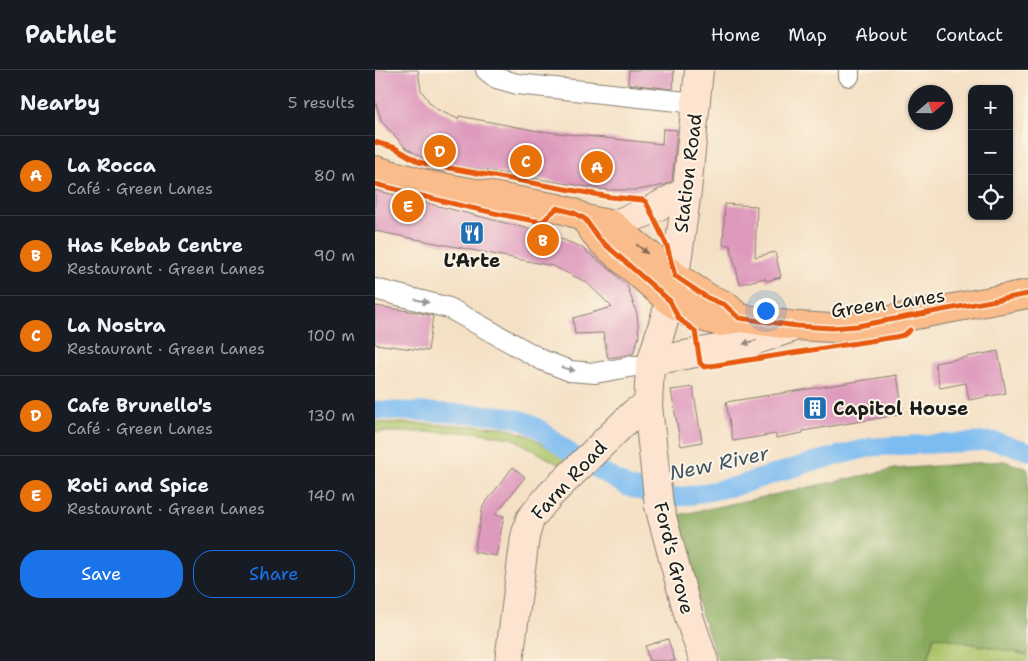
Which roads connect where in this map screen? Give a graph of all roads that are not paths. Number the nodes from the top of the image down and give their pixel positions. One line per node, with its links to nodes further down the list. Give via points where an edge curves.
1 (486, 70): 3 (street, via 496,78 517,84)
2 (699, 70): 3 (street, Station Road)
3 (696, 103): 5 (street, Station Road)
4 (375, 170): 6 (main road, Green Lanes, via 426,184 557,208)
5 (687, 191): 7 (street); 9 (street, Station Road)
6 (585, 219): 7 (main road, Green Lanes); 9 (main road, Green Lanes, via 599,239)
7 (612, 224): 9 (main road, Green Lanes, one-way to 9)
8 (375, 289): 12 (street, one-way to 12, via 449,308 542,360 570,371 595,373)
9 (672, 289): 11 (main road, Green Lanes, via 725,305 739,318); 12 (street, Ford's Grove)
10 (1028, 294): 11 (main road, Green Lanes, via 857,326)
11 (797, 326): 12 (street, one-way to 12, via 745,344)
12 (651, 364): 13 (street, Ford's Grove)
13 (648, 406): 14 (street, Farm Road, via 635,412 550,495 530,519); 15 (street, Ford's Grove, via 658,495 689,618)
14 (509, 661)
15 (704, 661)

